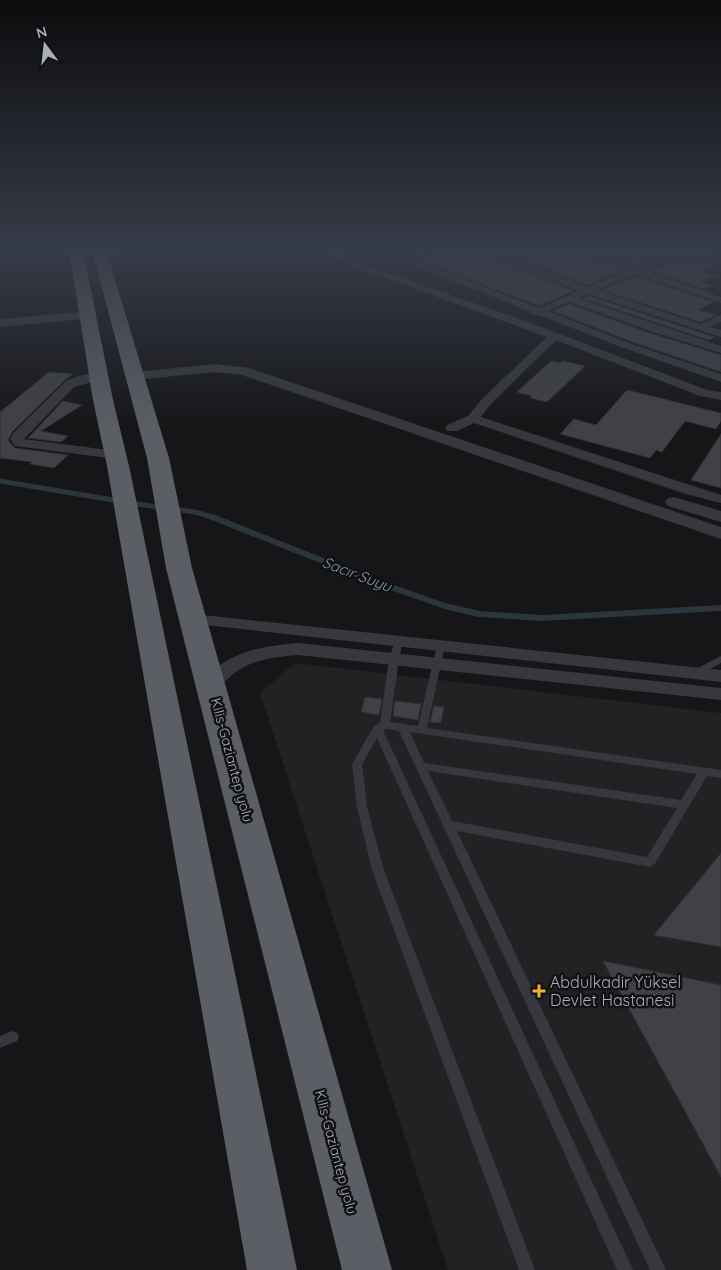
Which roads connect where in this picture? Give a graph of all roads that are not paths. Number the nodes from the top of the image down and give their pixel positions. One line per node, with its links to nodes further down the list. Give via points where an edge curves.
1 (88, 309): 9 (highway)
2 (116, 309): 17 (highway, Kilis-Gaziantep yolu)
3 (482, 309): 11 (street)
4 (537, 309): 8 (street)
5 (545, 309): 8 (street)
6 (598, 309): 16 (street)
7 (643, 309): 13 (street)
8 (541, 311): 11 (street); 19 (street, via 625,345)
9 (89, 315): 12 (street); 18 (highway)
10 (721, 318): 13 (street)
11 (516, 321): 15 (street)
12 (0, 323)
13 (699, 328): 14 (street)
14 (721, 334)
15 (554, 336): 20 (street, via 704,393); 21 (street, via 486,402)
16 (721, 350)
17 (134, 372): 22 (street, via 209,361 245,362); 26 (street, via 215,368 244,371); 27 (highway, Kilis-Gaziantep yolu, via 158,458 179,568)
18 (99, 376): 23 (highway); 23 (street, via 70,384 17,439 20,443)
19 (721, 378)
20 (721, 396)
21 (473, 419): 22 (street); 24 (street)
22 (452, 428): 25 (street)
23 (117, 461): 45 (highway)
24 (721, 499)
25 (721, 518)
26 (721, 533)
27 (193, 618): 28 (street); 35 (highway, Kilis-Gaziantep yolu)
28 (399, 641): 29 (street); 30 (lane)
29 (441, 646): 32 (lane); 33 (street)
30 (394, 659): 32 (street); 35 (street, via 298,649 268,652 221,672); 37 (lane)
31 (721, 659): 33 (lane)
32 (438, 664): 36 (street); 39 (lane)
33 (695, 673): 34 (street)
34 (721, 676)
35 (211, 685): 46 (highway, Kilis-Gaziantep yolu)
36 (721, 694)
37 (381, 727): 38 (lane); 47 (lane, via 357,764 362,807 378,870); 48 (lane)
38 (403, 728): 39 (lane); 40 (lane)
39 (422, 730): 41 (lane)
40 (421, 766): 43 (lane); 44 (lane)
41 (704, 772): 42 (lane); 43 (lane)
42 (721, 774)
43 (685, 805): 44 (lane, via 650,862)
44 (449, 825): 49 (lane)
45 (272, 1270)
46 (368, 1270)
47 (527, 1270)
48 (625, 1270)
49 (658, 1270)

